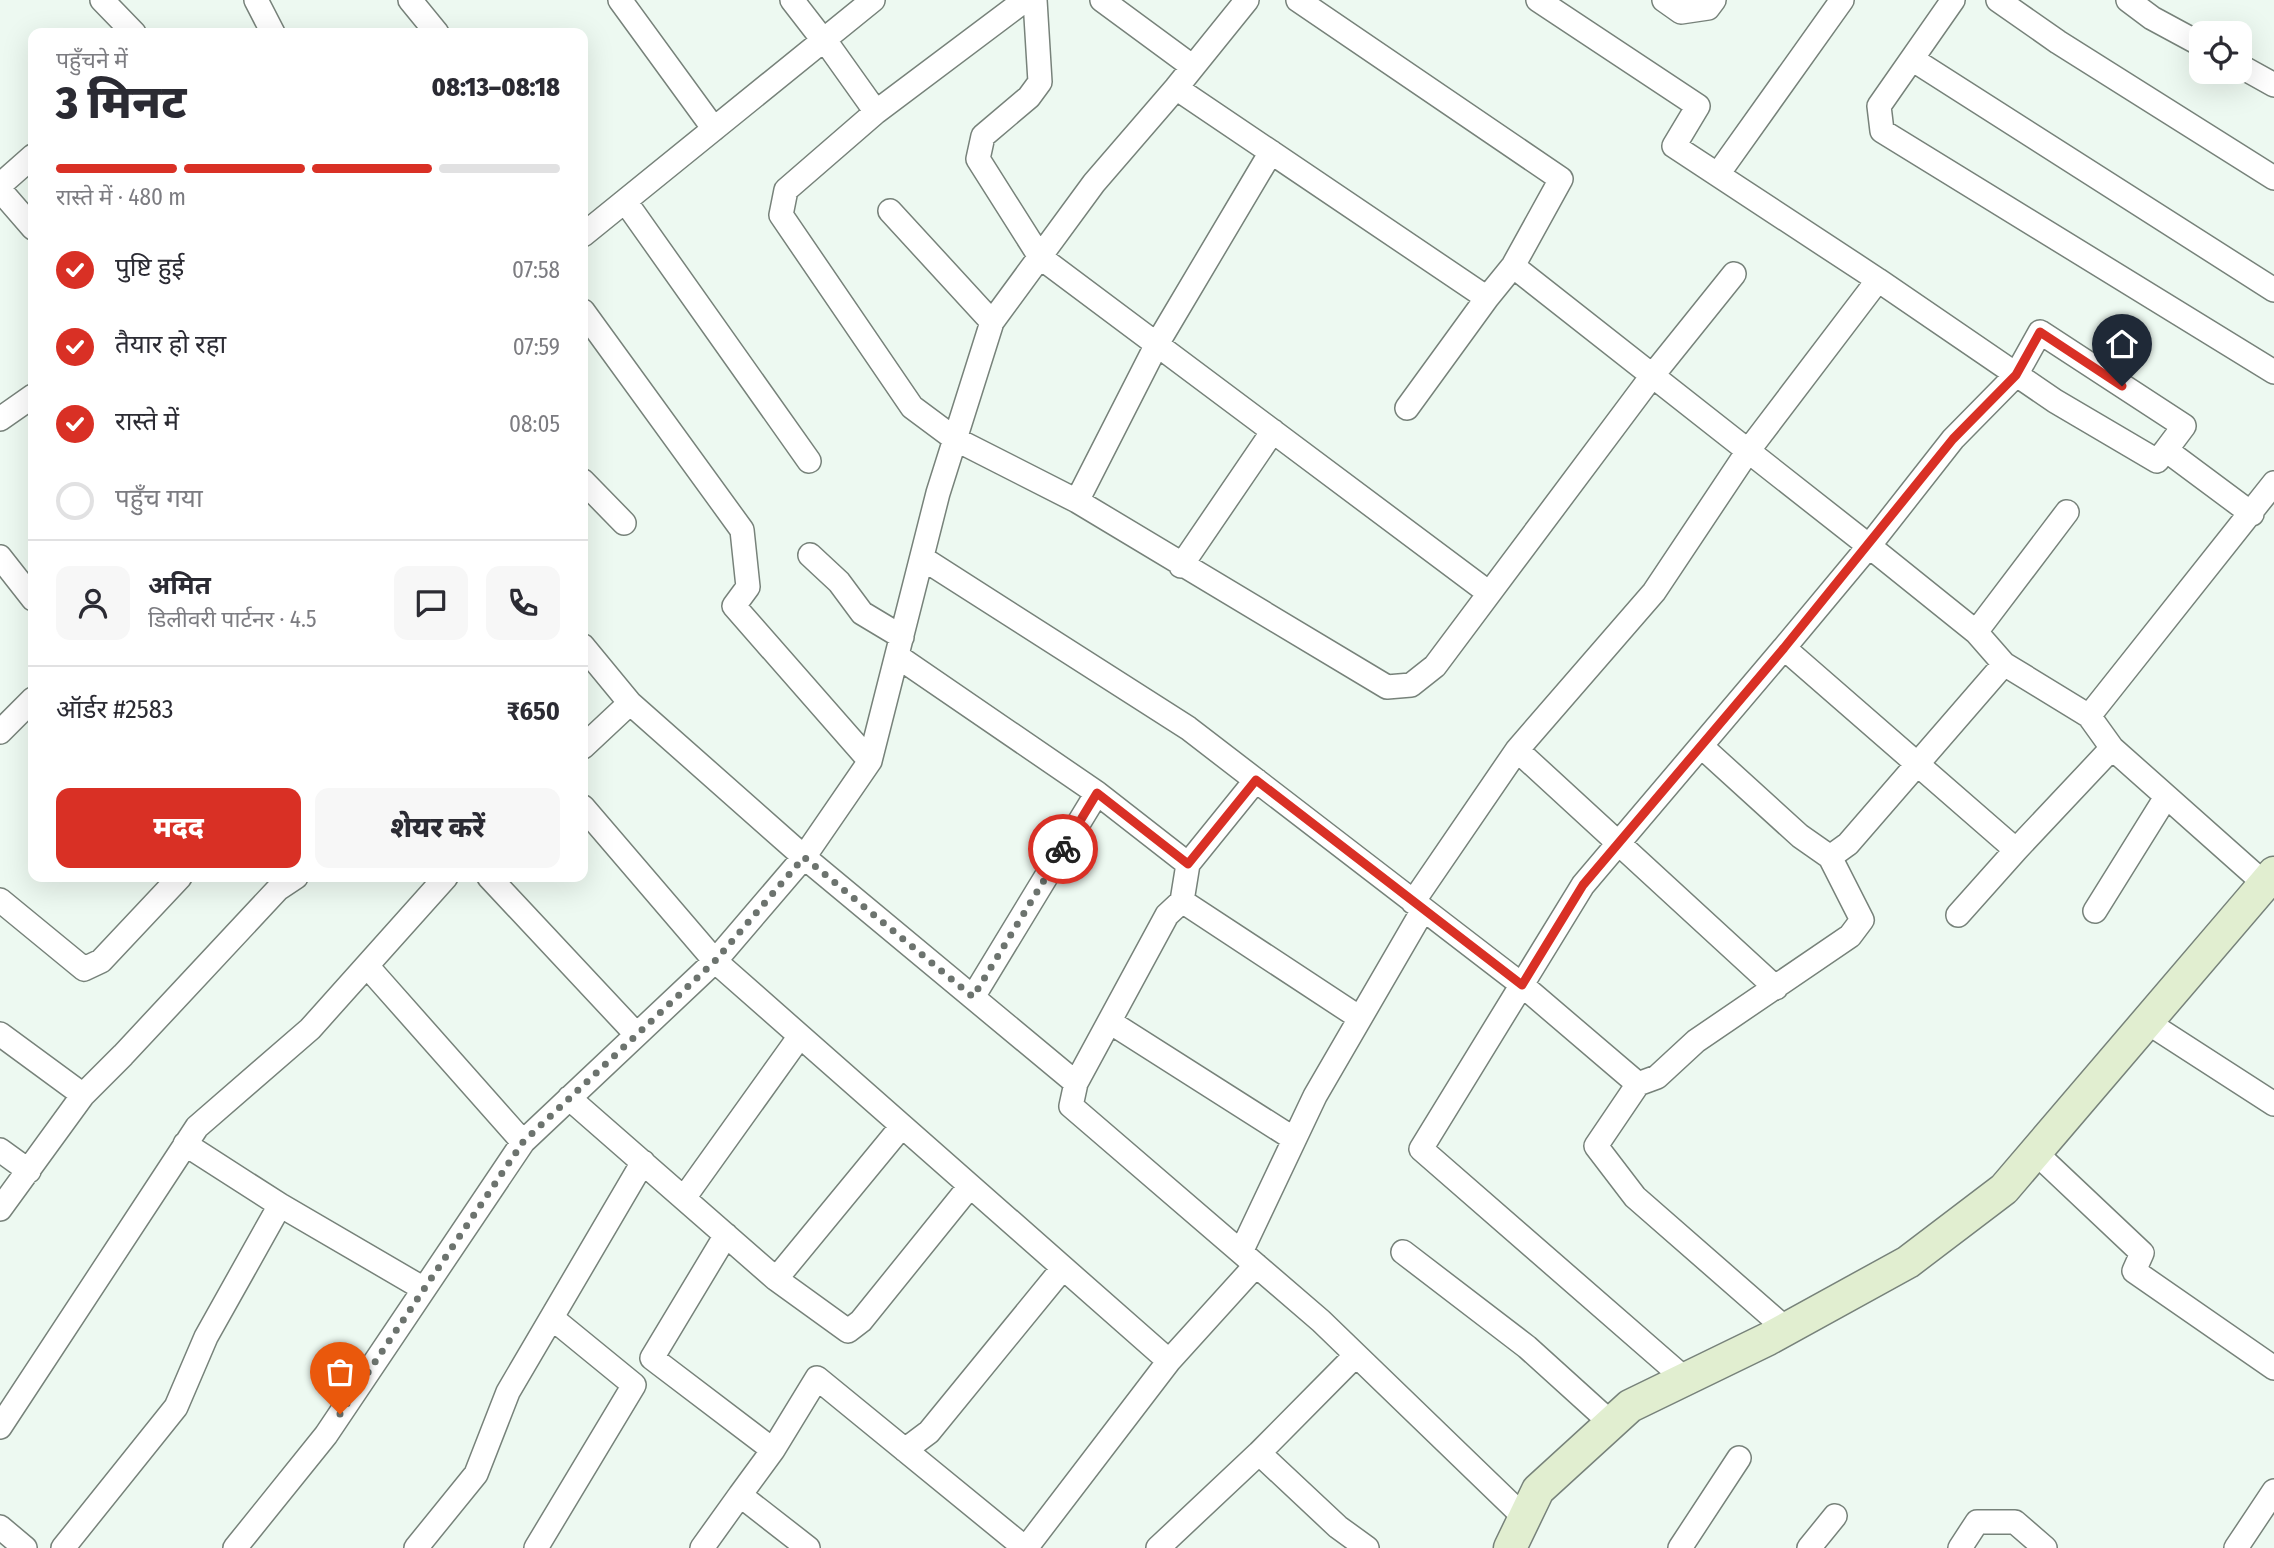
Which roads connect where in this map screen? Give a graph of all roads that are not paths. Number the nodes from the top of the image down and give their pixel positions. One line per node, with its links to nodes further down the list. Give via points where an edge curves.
1 (102, 0): 19 (street)
2 (256, 0): 20 (street)
3 (410, 0): 21 (street)
4 (621, 0): 30 (street)
5 (792, 0): 23 (street)
6 (873, 0): 23 (street)
7 (1025, 0): 29 (street)
8 (1035, 0): 41 (street, via 1040,82 983,136 978,159)
9 (1102, 0): 25 (street)
10 (1247, 0): 25 (street)
11 (1298, 0): 42 (street, via 1561,180)
12 (1538, 0): 33 (street, via 1698,106 1674,146)
13 (1664, 0): 14 (street, via 1681,12 1708,8)
14 (1714, 0)
15 (1842, 0): 33 (street)
16 (1953, 0): 24 (street)
17 (1997, 0): 34 (street)
18 (2128, 0): 22 (street)
19 (129, 28)
20 (270, 28)
21 (433, 28)
22 (2189, 38)
23 (824, 39): 29 (street); 30 (street)
24 (1912, 59): 45 (street); 50 (street, via 1879,106 1882,131)
25 (1193, 67): 28 (street)
26 (2252, 73): 27 (street)
27 (2274, 85)
28 (1176, 88): 31 (street); 41 (street, via 1094,183)
29 (876, 112): 57 (street, via 786,190 781,215 912,407)
30 (714, 129): 37 (street)
31 (1271, 152): 46 (street); 49 (street)
32 (28, 160): 35 (street)
33 (1718, 174): 44 (street)
34 (2274, 178)
35 (0, 185)
36 (0, 190): 39 (street)
37 (625, 201): 40 (street); 60 (street)
38 (890, 211): 48 (street)
39 (28, 222)
40 (588, 222)
41 (1040, 257): 48 (street); 49 (street)
42 (1513, 267): 46 (street); 52 (street)
43 (1734, 274): 52 (street)
44 (1878, 280): 51 (street); 59 (street)
45 (2274, 290)
46 (1487, 298): 54 (street)
47 (588, 318): 87 (street, via 742,530 748,587 734,607)
48 (992, 322): 57 (street)
49 (1157, 344): 56 (street); 63 (street)
50 (2274, 372)
51 (2016, 375): 58 (street, via 2157,461); 58 (street, via 2040,332 2184,426); 67 (street, via 1953,439)
52 (1652, 376): 59 (street); 73 (street)
53 (28, 399): 55 (street)
54 (1407, 408)
55 (0, 419)
56 (1273, 431): 71 (street); 73 (street)
57 (955, 439): 63 (street); 70 (street)
58 (2166, 450): 65 (street)
59 (1748, 451): 67 (street); 86 (street, via 1654,592)
60 (809, 461)
61 (2274, 483): 65 (street)
62 (588, 486): 66 (street)
63 (1077, 501): 71 (street)
64 (2067, 512): 74 (street)
65 (2252, 514): 81 (street)
66 (624, 523)
67 (1868, 546): 74 (street); 76 (street)
68 (810, 555): 75 (street)
69 (0, 558): 72 (street)
70 (922, 558): 75 (street); 89 (street, via 1188,728)
71 (1181, 566): 73 (street, via 1387,687 1411,685 1435,666)
72 (28, 593)
73 (1489, 593)
74 (1976, 632): 78 (street)
75 (899, 646): 87 (street); 90 (street)
76 (1784, 648): 84 (street); 88 (street)
77 (588, 652): 79 (street)
78 (2004, 664): 81 (street); 88 (street)
79 (630, 703): 83 (street); 95 (street)
80 (28, 709): 82 (street)
81 (2089, 716): 85 (street)
82 (2, 727)
83 (588, 742)
84 (1701, 746): 93 (street); 96 (street)
85 (2112, 748): 91 (street); 94 (street)
86 (1517, 750): 93 (street); 105 (street)
87 (870, 761): 95 (street)
88 (1918, 765): 94 (street); 96 (street, via 1848,844)
89 (1256, 780): 97 (street); 105 (street)
90 (1097, 793): 97 (street); 112 (street)
91 (2166, 797): 98 (street); 106 (street)
92 (588, 813): 108 (street)
93 (1618, 843): 110 (street, via 1583,885); 111 (street)
94 (2016, 850): 107 (street)
95 (804, 857): 108 (street); 112 (street)
96 (1829, 857): 111 (street, via 1862,920 1850,936)
97 (1188, 864): 104 (street)
98 (2269, 879): 115 (street)
99 (175, 882): 103 (street, via 101,961 84,969)
100 (279, 882): 121 (street)
101 (442, 882): 109 (street)
102 (494, 882): 117 (street)
103 (0, 900)
104 (1182, 901): 113 (street); 114 (street, via 1167,915)
105 (1418, 906): 110 (street); 113 (street)
106 (2095, 911)
107 (1958, 915)
108 (715, 961): 117 (street); 118 (street)
109 (367, 965): 126 (street); 127 (street, via 310,1029 197,1126)
110 (1522, 985): 120 (street); 148 (street, via 1421,1149)
111 (1776, 988): 120 (street, via 1696,1041 1657,1077)
112 (973, 997): 119 (street)
113 (1360, 1018): 125 (street)
114 (1110, 1022): 119 (street); 125 (street)
115 (2147, 1022): 123 (street); 129 (street)
116 (0, 1034): 121 (street)
117 (636, 1034): 122 (street)
118 (800, 1036): 124 (street); 133 (street)
119 (1076, 1083): 138 (street, via 1071,1106)
120 (1638, 1084): 143 (street, via 1596,1146 1635,1197)
121 (83, 1095): 131 (street)
122 (569, 1098): 126 (street); 130 (street)
123 (2274, 1104)
124 (902, 1126): 132 (street); 140 (street)
125 (1294, 1139): 138 (street)
126 (523, 1142): 141 (street)
127 (185, 1144): 134 (street); 151 (street)
128 (0, 1150): 131 (street)
129 (2036, 1153): 143 (street, via 2004,1189 1908,1262); 147 (street, via 2142,1253 2134,1271)
130 (643, 1163): 133 (street); 142 (street)
131 (29, 1171): 135 (street)
132 (970, 1186): 139 (street); 140 (street, via 848,1331)
133 (684, 1198): 136 (street)
134 (280, 1205): 141 (street); 162 (street, via 206,1336 176,1407)
135 (0, 1209)
136 (726, 1234): 140 (street); 145 (street)
137 (1403, 1252): 150 (street, via 1527,1346)
138 (1248, 1258): 144 (street); 146 (street)
139 (1063, 1268): 146 (street); 153 (street, via 929,1432)
140 (776, 1279)
141 (424, 1289): 163 (street, via 326,1435)
142 (552, 1318): 149 (street); 164 (street, via 508,1392 476,1474)
143 (1786, 1329): 148 (street)
144 (1356, 1355): 154 (street); 159 (street)
145 (652, 1358): 149 (street); 152 (street)
146 (1169, 1362): 168 (street)
147 (2274, 1368)
148 (1685, 1379): 150 (street, via 1630,1406)
149 (634, 1385): 165 (street)
150 (1611, 1423): 159 (street, via 1538,1490)
151 (0, 1427)
152 (773, 1450): 153 (street, via 817,1378); 157 (street)
153 (905, 1450): 168 (street)
154 (1259, 1453): 169 (street); 170 (street)
155 (1738, 1458): 172 (street)
156 (2274, 1491): 176 (street)
157 (740, 1495): 166 (street); 167 (street)
158 (1835, 1516): 173 (street)
159 (1525, 1518): 171 (street)
160 (0, 1527): 161 (street)
161 (25, 1548)
162 (63, 1548)
163 (235, 1548)
164 (418, 1548)
165 (536, 1548)
166 (702, 1548)
167 (808, 1548)
168 (1026, 1548)
169 (1158, 1548)
170 (1367, 1548)
171 (1510, 1548)
172 (1680, 1548)
173 (1810, 1548)
174 (1960, 1548): 175 (street, via 1977,1522 2014,1522)
175 (2045, 1548)
176 (2236, 1548)

